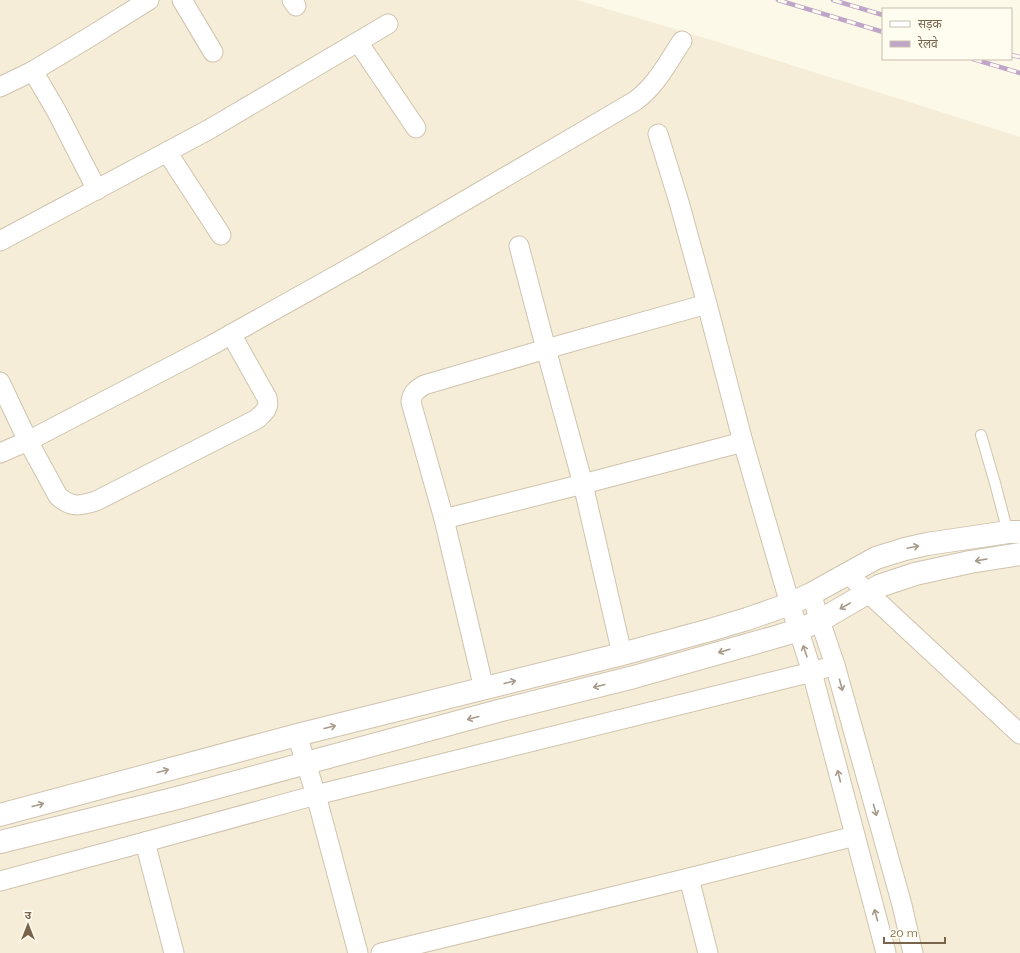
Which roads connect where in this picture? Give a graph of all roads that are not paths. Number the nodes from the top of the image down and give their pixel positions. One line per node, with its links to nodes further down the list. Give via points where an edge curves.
1 (149, 0): 7 (street)
2 (182, 0): 6 (street)
3 (388, 24): 5 (street)
4 (682, 41): 17 (street, via 651,86 635,101 368,258)
5 (358, 42): 9 (street); 11 (street)
6 (213, 52)
7 (33, 71): 8 (street); 12 (street)
8 (0, 87)
9 (416, 128)
10 (658, 134): 16 (street)
11 (167, 152): 12 (street); 13 (street)
12 (97, 190): 14 (street)
13 (221, 235)
14 (0, 241)
15 (519, 246): 18 (street)
16 (707, 304): 18 (street); 22 (street)
17 (231, 334): 21 (street); 21 (street, via 268,398 269,404 257,419 96,501 76,505 65,502 58,496)
18 (546, 349): 24 (street); 25 (street, via 424,385 412,396 411,402)
19 (0, 382): 21 (street)
20 (981, 435): 26 (lane)
21 (28, 441): 23 (street)
22 (743, 442): 24 (street); 30 (street)
23 (0, 453)
24 (583, 484): 25 (street); 33 (street)
25 (444, 519): 36 (street)
26 (1014, 543): 27 (street, one-way to 26, via 876,558 927,544); 28 (street, one-way to 28, via 970,562 915,574)
27 (848, 574): 28 (street); 29 (street)
28 (868, 592): 31 (street, one-way to 31); 37 (street)
29 (811, 594): 30 (street); 31 (street)
30 (790, 604): 32 (street); 33 (street, via 747,619)
31 (821, 620): 32 (street); 34 (street)
32 (798, 630): 35 (street, one-way to 32); 39 (street, one-way to 39, via 634,677)
33 (622, 654): 36 (street, one-way to 33)
34 (835, 665): 35 (street); 52 (street, one-way to 52)
35 (812, 672): 40 (street); 42 (street, one-way to 35)
36 (484, 689): 38 (street, one-way to 36)
37 (1020, 734)
38 (297, 735): 39 (street); 41 (street, one-way to 38)
39 (306, 763): 40 (street); 43 (street, via 181,798)
40 (316, 795): 44 (street); 48 (street)
41 (0, 815)
42 (855, 836): 45 (street); 51 (street, one-way to 42)
43 (0, 842)
44 (145, 842): 46 (street); 47 (street)
45 (689, 878): 49 (street); 50 (street)
46 (0, 881)
47 (174, 953)
48 (358, 953)
49 (381, 953)
50 (708, 953)
51 (886, 953)
52 (913, 953)

